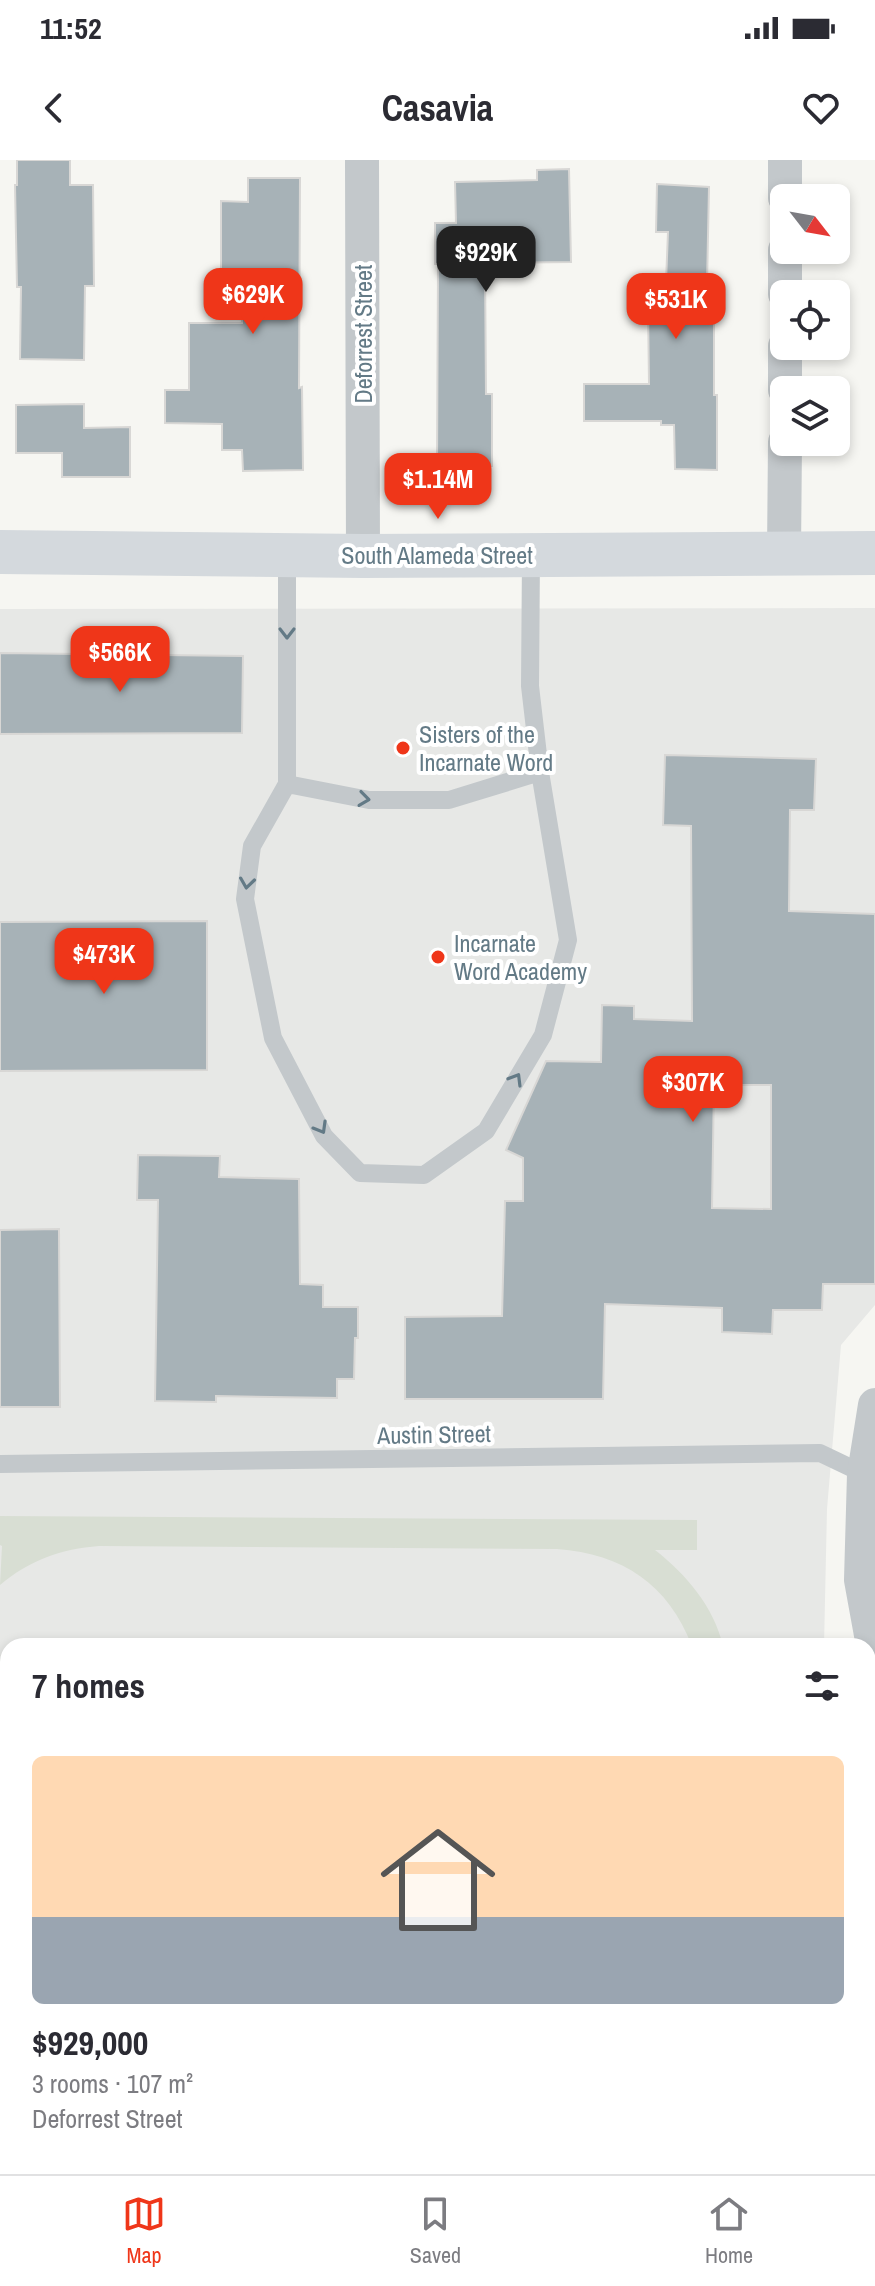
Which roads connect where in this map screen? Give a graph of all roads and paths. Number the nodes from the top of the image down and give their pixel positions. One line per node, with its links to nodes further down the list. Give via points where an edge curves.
1 (362, 160): 10 (street, Deforrest Street)
2 (785, 160): 3 (street)
3 (785, 184)
4 (785, 456): 6 (street)
5 (0, 552): 8 (main road, South Alameda Street)
6 (784, 553): 7 (main road, South Alameda Street); 9 (main road, South Alameda Street)
7 (875, 553)
8 (287, 555): 10 (main road, South Alameda Street); 12 (lane, one-way to 12)
9 (531, 555): 10 (main road, South Alameda Street); 11 (lane, via 530,686)
10 (363, 556)
11 (540, 772): 12 (lane, one-way to 11, via 369,800 449,800); 12 (lane, one-way to 11, via 252,846 245,899 273,1038 324,1136 360,1173 424,1175 486,1131 543,1035 568,940)
12 (287, 784)
13 (875, 1405): 15 (street)
14 (0, 1464): 15 (lane, Austin Street, via 820,1453)
15 (864, 1474): 16 (street, via 861,1580)
16 (872, 1638)

